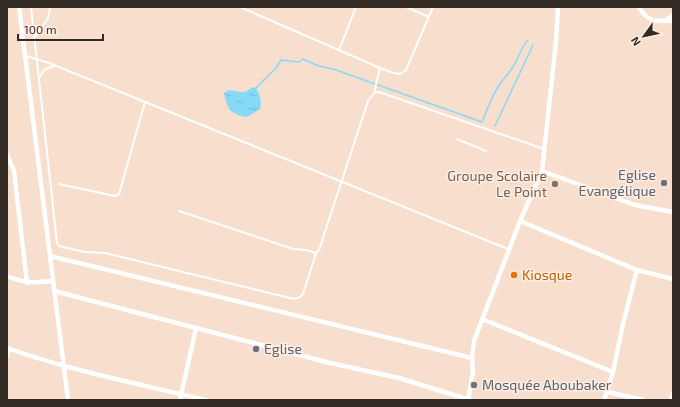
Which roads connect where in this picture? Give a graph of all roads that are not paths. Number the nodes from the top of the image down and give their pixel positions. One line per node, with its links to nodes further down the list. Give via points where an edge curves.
1 (19, 7): 16 (street)
2 (31, 7): 14 (lane)
3 (50, 7): 14 (lane, via 48,18)
4 (240, 7): 15 (lane)
5 (356, 7): 15 (lane)
6 (406, 7): 11 (lane)
7 (433, 7): 11 (lane)
8 (558, 7): 25 (street)
9 (639, 7): 12 (street, via 648,19)
10 (673, 15): 12 (street)
11 (429, 17): 19 (lane, via 406,70 400,74)
12 (665, 21): 13 (street)
13 (673, 21)
14 (35, 38): 17 (lane)
15 (339, 50): 19 (lane)
16 (25, 56): 17 (lane); 37 (street)
17 (37, 59): 18 (lane); 20 (lane)
18 (54, 66): 20 (lane, via 44,70); 22 (lane)
19 (380, 68): 21 (lane)
20 (39, 78): 36 (lane, via 59,246 85,252 105,253 294,299 303,294)
21 (374, 93): 25 (lane, via 379,92); 28 (lane, via 368,101)
22 (145, 102): 28 (lane); 30 (lane)
23 (457, 139): 24 (lane)
24 (486, 150)
25 (545, 150): 27 (street)
26 (7, 155): 42 (street, via 14,171)
27 (542, 171): 33 (street, via 635,205); 34 (street)
28 (341, 182): 35 (lane); 36 (lane)
29 (59, 184): 30 (lane, via 115,196)
30 (120, 191): 31 (lane)
31 (123, 194)
32 (178, 211): 36 (lane, via 293,249)
33 (673, 212)
34 (520, 220): 35 (street); 38 (street)
35 (509, 250): 44 (street)
36 (316, 253)
37 (50, 256): 41 (street); 48 (street)
38 (637, 270): 40 (street); 50 (street)
39 (7, 276): 42 (street)
40 (673, 279)
41 (52, 281): 42 (street); 43 (street)
42 (27, 283)
43 (54, 291): 45 (street); 49 (street)
44 (482, 319): 48 (street, via 474,341); 50 (street)
45 (196, 328): 53 (street); 57 (street, via 399,378)
46 (8, 348): 47 (street); 49 (street)
47 (7, 356)
48 (472, 358): 57 (street)
49 (63, 366): 53 (street); 54 (street)
50 (613, 372): 51 (street)
51 (608, 392): 58 (street); 59 (street)
52 (673, 393): 60 (street)
53 (181, 394): 55 (street); 56 (street)
54 (68, 400)
55 (180, 400)
56 (206, 400)
57 (469, 400)
58 (604, 400)
59 (643, 400)
60 (671, 400)

